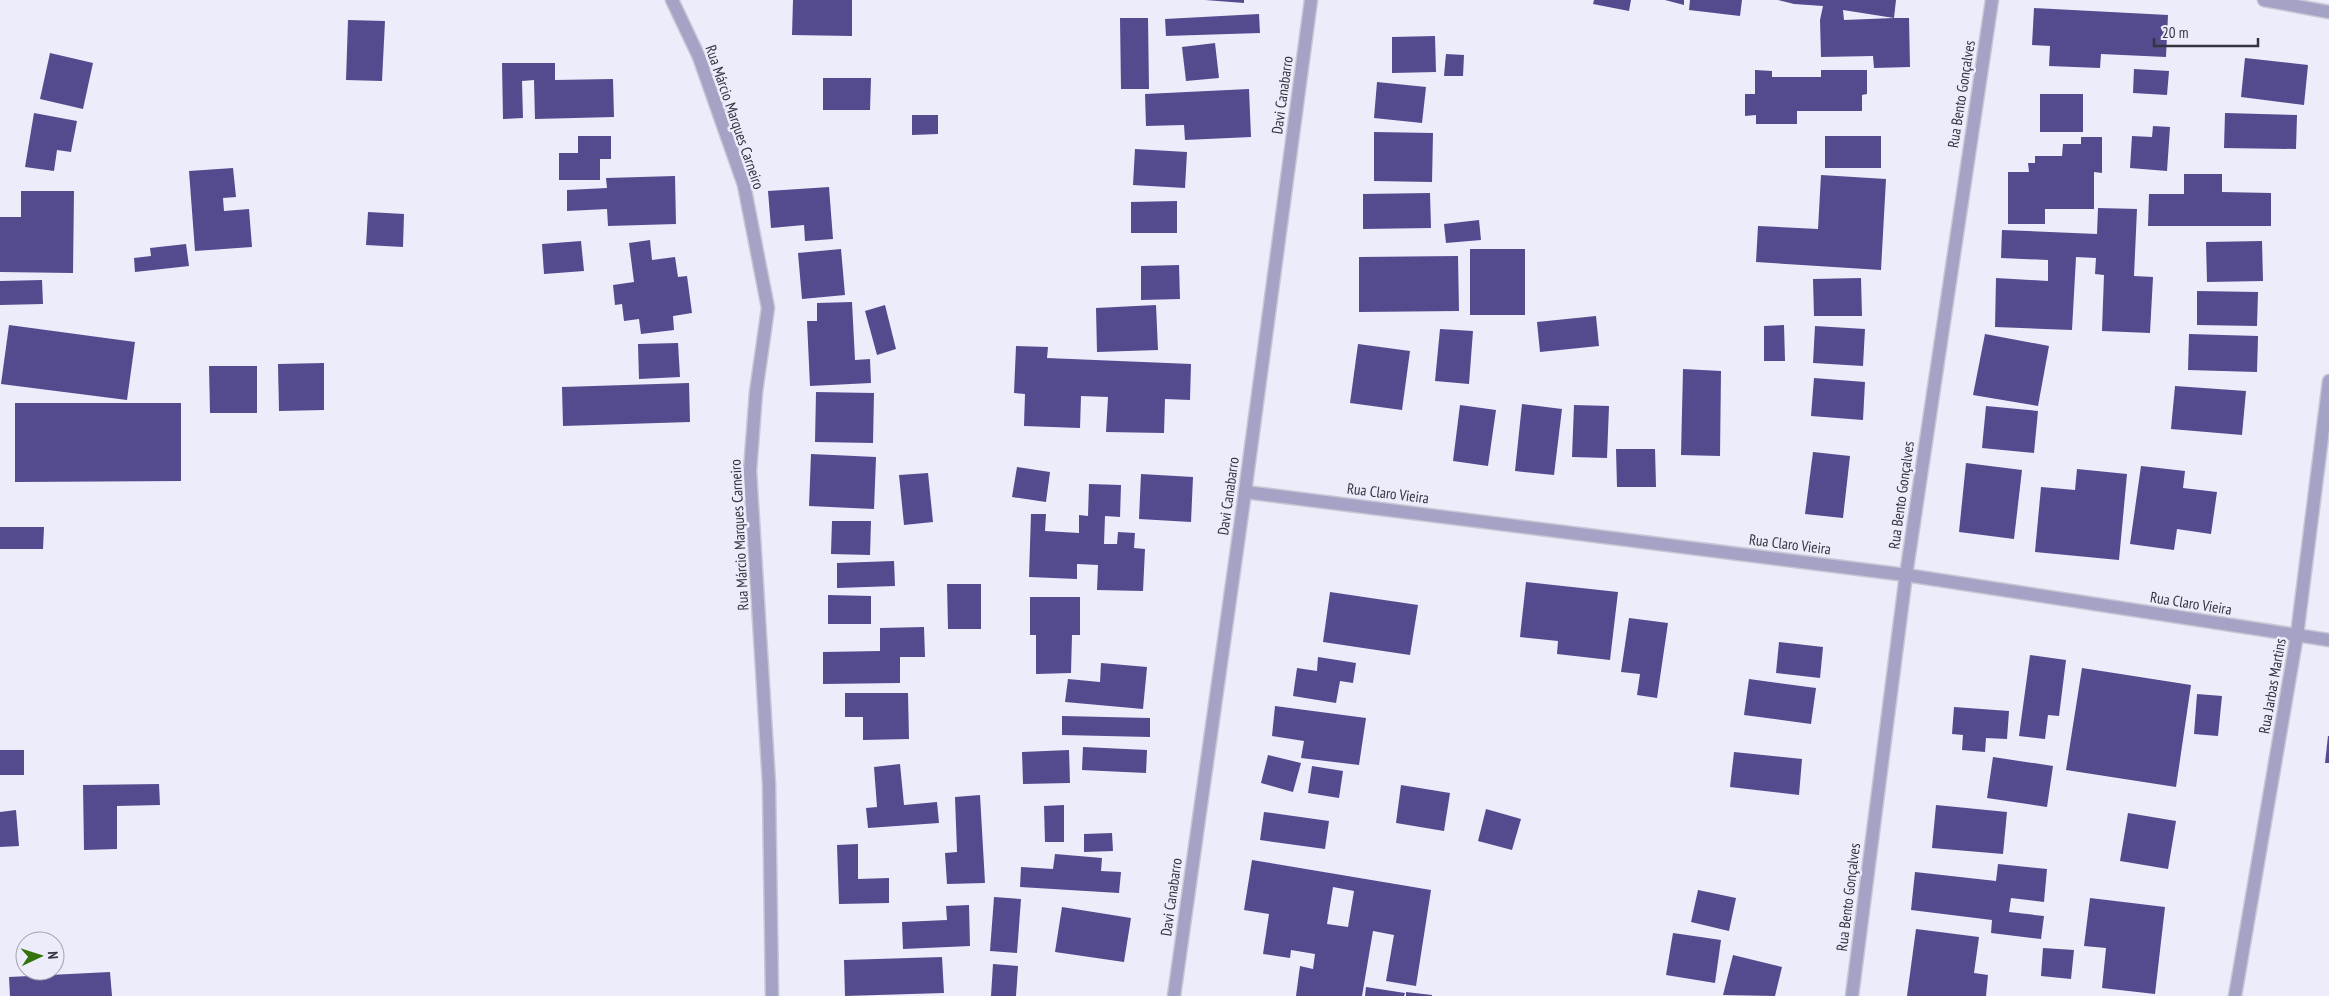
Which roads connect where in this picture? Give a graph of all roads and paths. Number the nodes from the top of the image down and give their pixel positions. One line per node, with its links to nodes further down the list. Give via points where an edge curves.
1 (672, 0): 11 (street, Rua Márcio Marques Carneiro, via 699,57 744,185 768,308 756,392 750,471 769,784)
2 (1311, 0): 7 (street, Davi Canabarro)
3 (1992, 0): 8 (street, Rua Bento Gonçalves)
4 (2264, 0): 5 (street)
5 (2329, 12)
6 (2329, 381): 9 (street, Rua Jarbas Martins)
7 (1245, 492): 8 (street, Rua Claro Vieira); 12 (street, Davi Canabarro)
8 (1906, 575): 9 (street, Rua Claro Vieira); 13 (street, Rua Bento Gonçalves)
9 (2297, 635): 10 (street, Rua Claro Vieira); 14 (street, Rua Jarbas Martins)
10 (2329, 640)
11 (772, 996)
12 (1174, 996)
13 (1852, 996)
14 (2235, 996)

